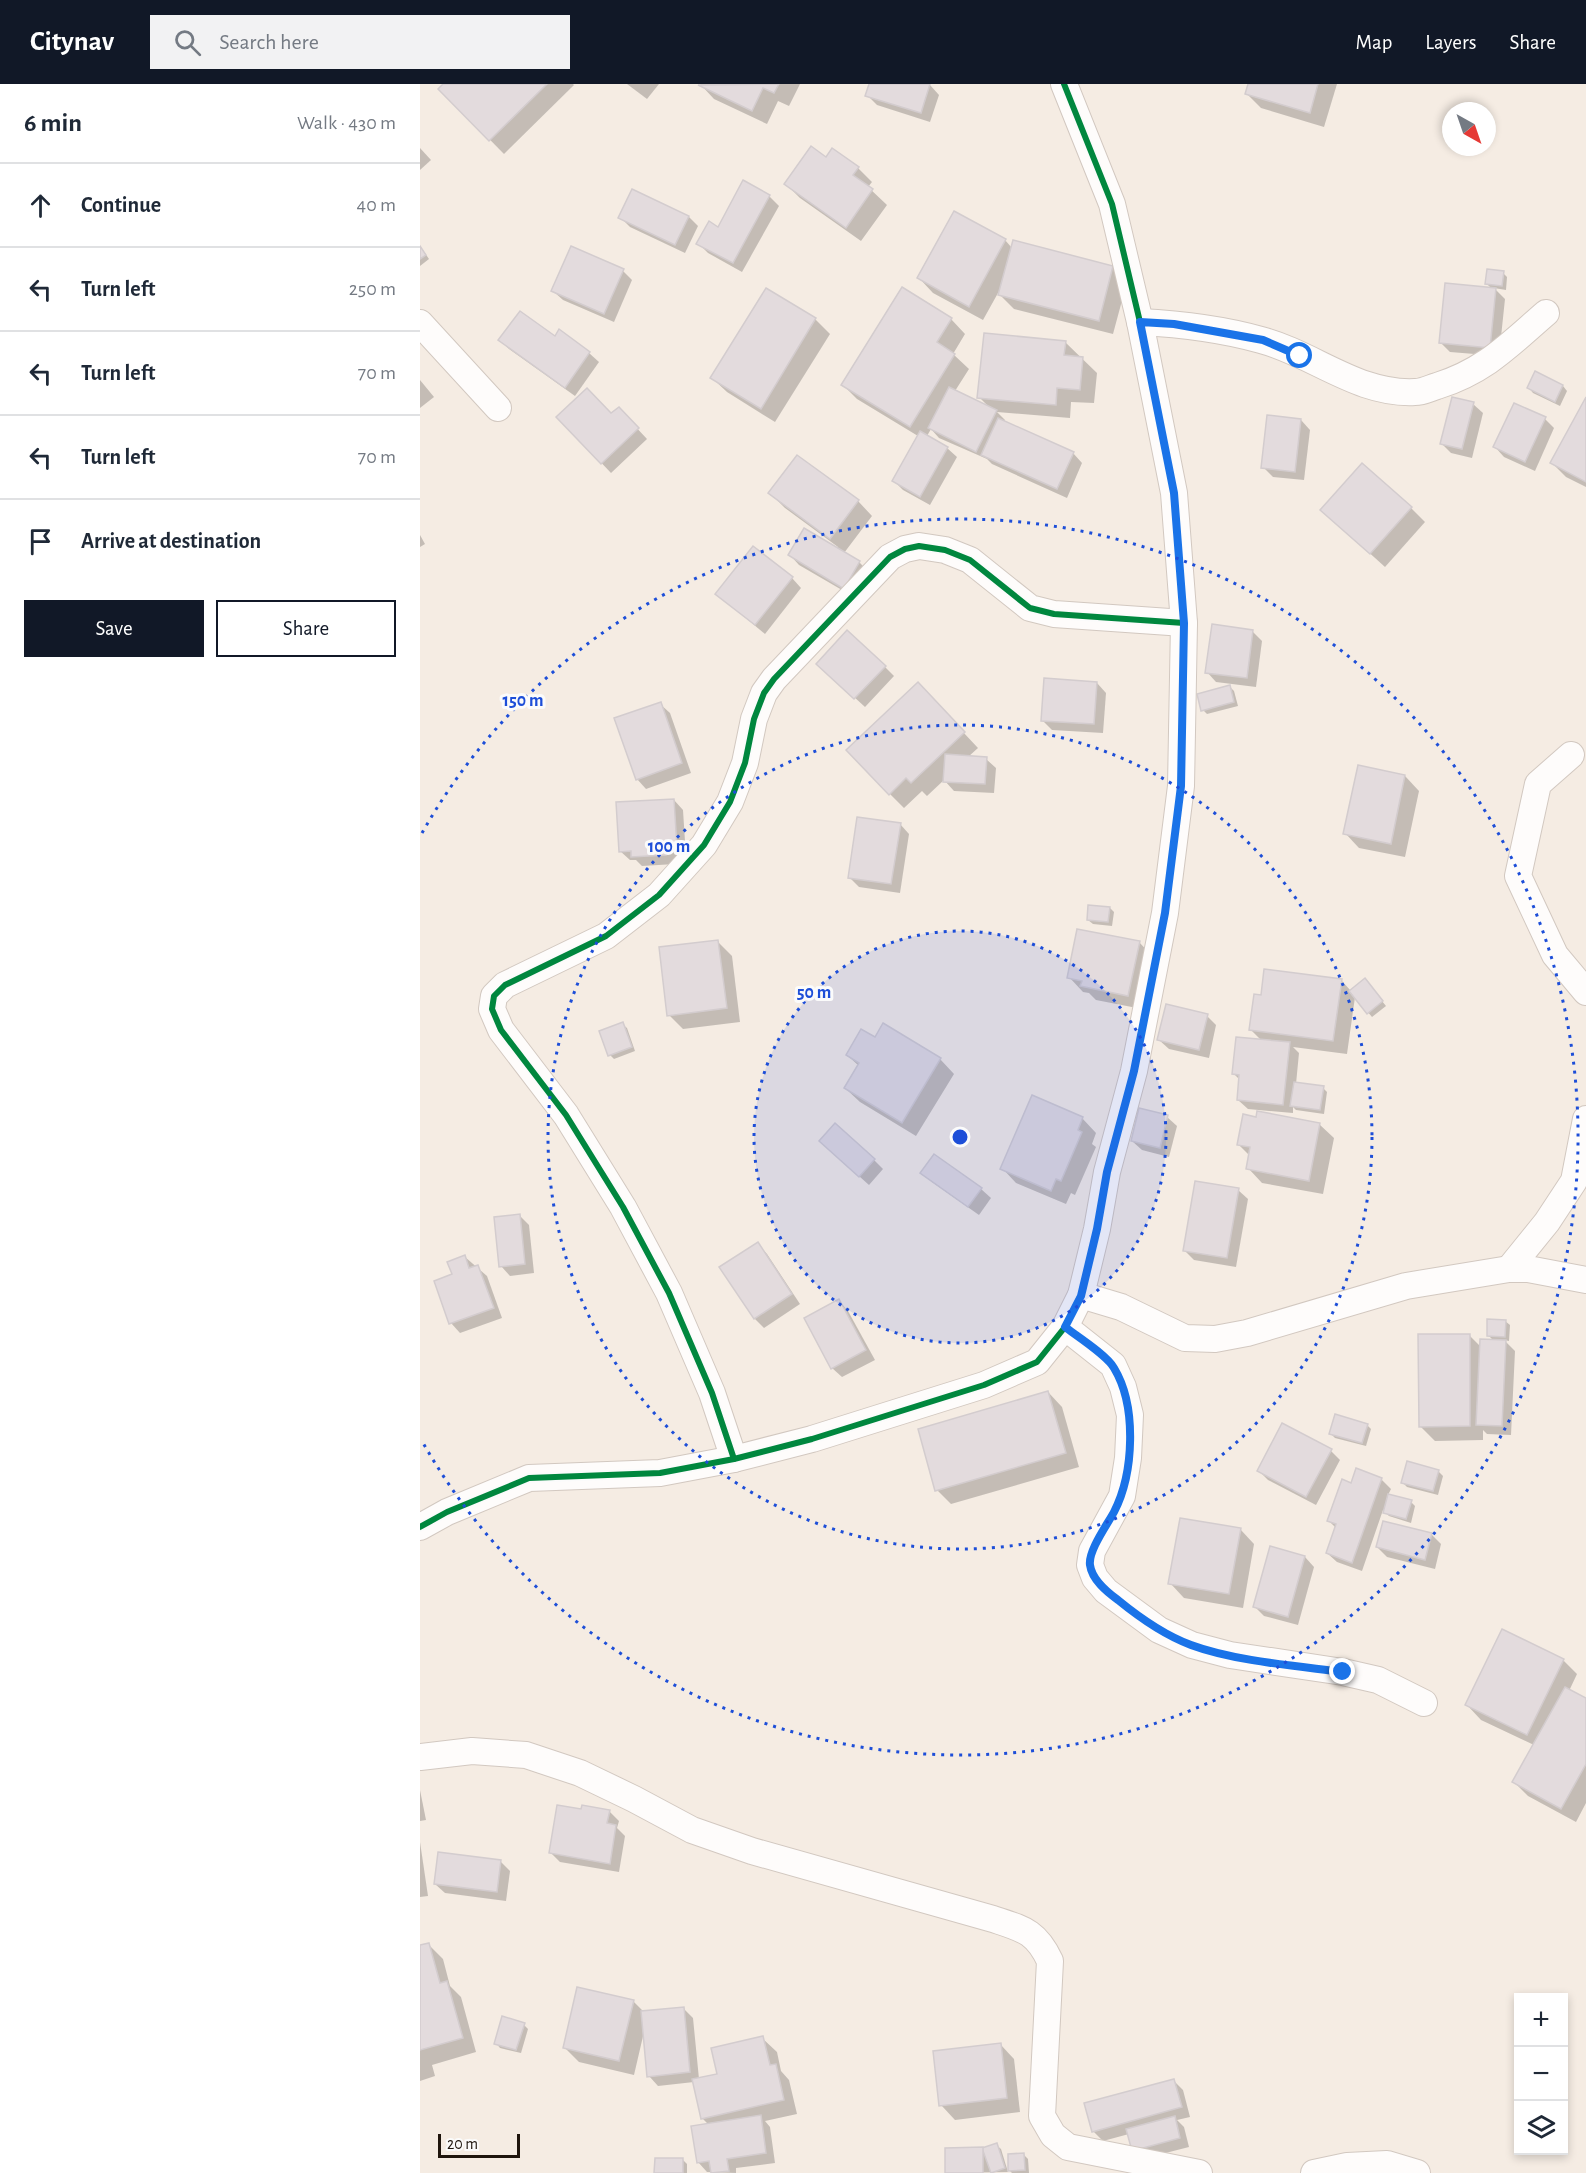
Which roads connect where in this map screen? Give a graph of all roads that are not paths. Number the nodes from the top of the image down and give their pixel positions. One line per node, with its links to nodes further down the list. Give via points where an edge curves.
1 (1064, 84): 3 (street, via 1112,204)
2 (1545, 313): 3 (street, via 1490,362 1456,380 1417,393 1356,382 1263,340)
3 (1140, 322): 6 (street, via 1174,493)
4 (420, 323): 5 (street)
5 (498, 408)
6 (1184, 623): 12 (street, via 1181,786 1165,913 1134,1071 1107,1172); 14 (street, via 1054,615 1030,608 970,560 945,550 919,546 890,557 764,693 730,802 704,845 659,896 606,936 505,985 494,996 492,1009 501,1030 566,1115 623,1207 669,1293)
7 (1571, 755): 8 (street, via 1538,784 1518,876 1555,955)
8 (1586, 992)
9 (1586, 1119): 10 (street, via 1574,1181)
10 (1509, 1269): 11 (street); 12 (street, via 1406,1286 1215,1339 1185,1338 1121,1307)
11 (1586, 1280)
12 (1081, 1296): 13 (street)
13 (1065, 1327): 14 (street, via 1037,1362 984,1385); 16 (street, via 1113,1365 1130,1415 1122,1496 1092,1551 1090,1565 1106,1591 1159,1630 1192,1645 1378,1680)
14 (734, 1459): 15 (street, via 660,1473 529,1478)
15 (420, 1527)
16 (1424, 1703)
17 (420, 1757): 18 (street, via 472,1751 526,1755 580,1773 692,1830 1026,1930 1043,1946 1050,1962 1042,2116 1053,2135 1068,2147)
18 (1199, 2173)
19 (1314, 2173): 20 (street, via 1388,2164)
20 (1417, 2173)

